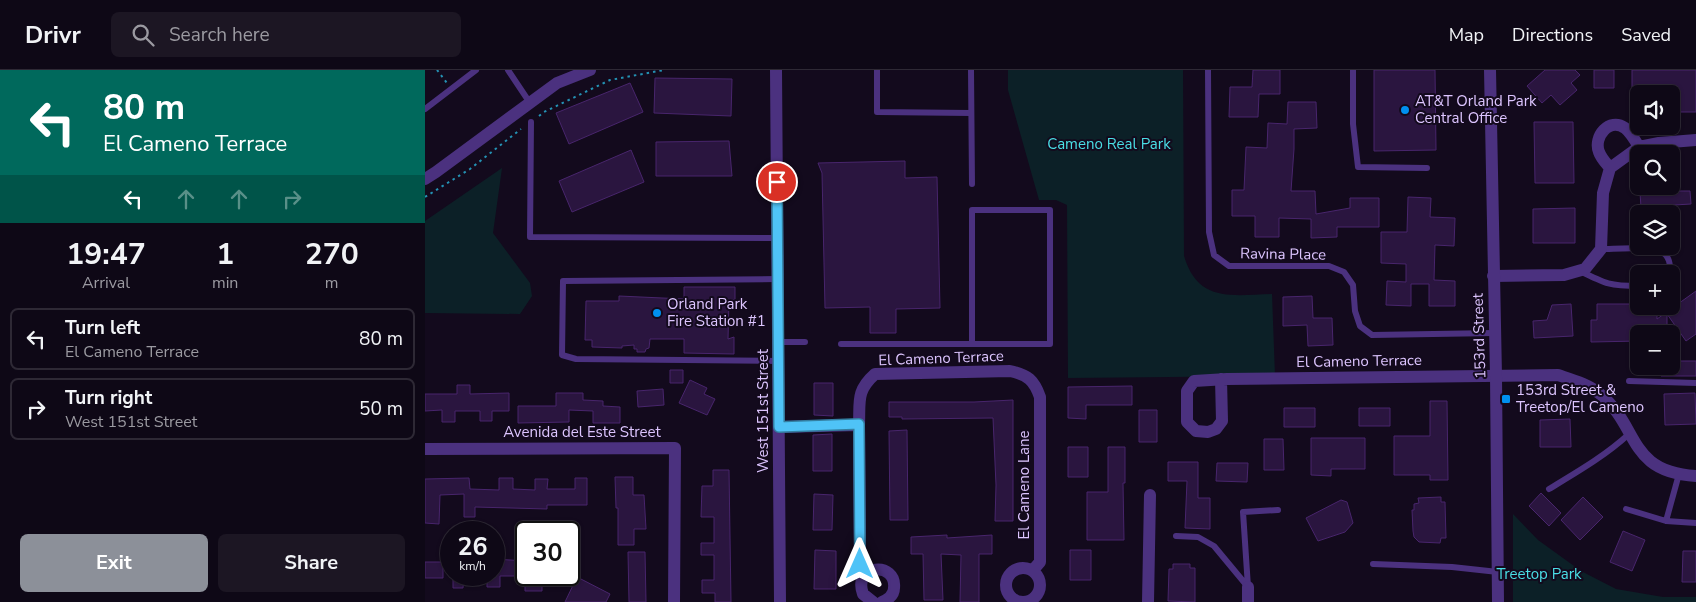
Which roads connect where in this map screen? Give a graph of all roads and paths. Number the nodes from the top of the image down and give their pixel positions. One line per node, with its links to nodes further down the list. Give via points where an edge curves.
1 (437, 70): 11 (path)
2 (477, 70): 11 (lane)
3 (508, 70): 12 (lane)
4 (590, 70): 12 (street, via 557,83)
5 (777, 70): 24 (street, West 151st Street)
6 (877, 70): 14 (lane, via 877,112)
7 (971, 70): 14 (lane)
8 (1208, 70): 31 (lane, Ravina Place, via 1209,232 1214,255 1229,266 1329,266 1344,272 1353,285 1360,326 1372,335)
9 (1353, 70): 20 (lane, via 1353,124 1358,167)
10 (1490, 70): 28 (street, 153rd Street)
11 (452, 88): 13 (lane)
12 (530, 103): 22 (street)
13 (425, 109)
14 (971, 113): 23 (lane)
15 (531, 122): 24 (lane, via 530,237)
16 (1696, 140): 18 (street)
17 (1638, 145): 21 (street, via 1624,127 1607,127 1597,142 1598,151)
18 (1649, 145)
19 (1630, 154): 21 (street)
20 (1427, 168)
21 (1610, 168): 25 (street, via 1603,193)
22 (425, 179)
23 (971, 184)
24 (777, 238): 29 (street, West 151st Street)
25 (1601, 249): 26 (lane, via 1661,251); 27 (street, via 1585,269)
26 (1670, 265)
27 (1579, 271): 28 (street, via 1564,275); 30 (lane, via 1605,284)
28 (1493, 276): 31 (street, 153rd Street)
29 (778, 279): 32 (street, West 151st Street); 36 (lane, via 563,280 562,355 576,359)
30 (1630, 286)
31 (1495, 333): 37 (street, 153rd Street)
32 (778, 342): 33 (lane); 36 (street, West 151st Street)
33 (805, 342)
34 (841, 344): 35 (lane)
35 (972, 344): 35 (lane, via 1050,344 1050,210 972,210)
36 (778, 361): 43 (street, West 151st Street)
37 (1496, 376): 38 (street, El Cameno Terrace); 44 (street, El Cameno Terrace, via 1558,375 1583,383 1610,404); 57 (street, 153rd Street)
38 (1221, 379)
39 (1629, 382): 40 (lane)
40 (1696, 383)
41 (1040, 397): 42 (street, El Cameno Terrace, via 1028,378 1010,371 875,374 860,394); 56 (street, El Cameno Lane, via 1041,562)
42 (859, 424): 43 (street); 58 (street, via 860,564)
43 (779, 427): 61 (street, West 151st Street)
44 (1629, 434): 46 (street, El Cameno Terrace, via 1640,452 1653,464); 48 (lane, via 1615,448)
45 (425, 449): 60 (street, Avenida del Este Street, via 675,448)
46 (1679, 474): 47 (street, El Cameno Terrace); 52 (lane)
47 (1696, 476)
48 (1549, 489)
49 (1150, 496): 64 (street)
50 (1626, 509): 52 (lane)
51 (1278, 510): 59 (lane, via 1243,512)
52 (1666, 521): 53 (lane)
53 (1696, 523)
54 (1176, 536): 59 (lane, via 1198,537 1214,546)
55 (1373, 564): 57 (lane)
56 (1033, 570)
57 (1498, 572): 66 (street, 153rd Street)
58 (866, 574): 62 (street, via 861,589); 63 (street, via 870,570 881,569 894,580 894,591)
59 (1248, 587): 65 (street)
60 (674, 602)
61 (780, 602)
62 (873, 602)
63 (882, 602)
64 (1148, 602)
65 (1248, 602)
66 (1498, 602)

